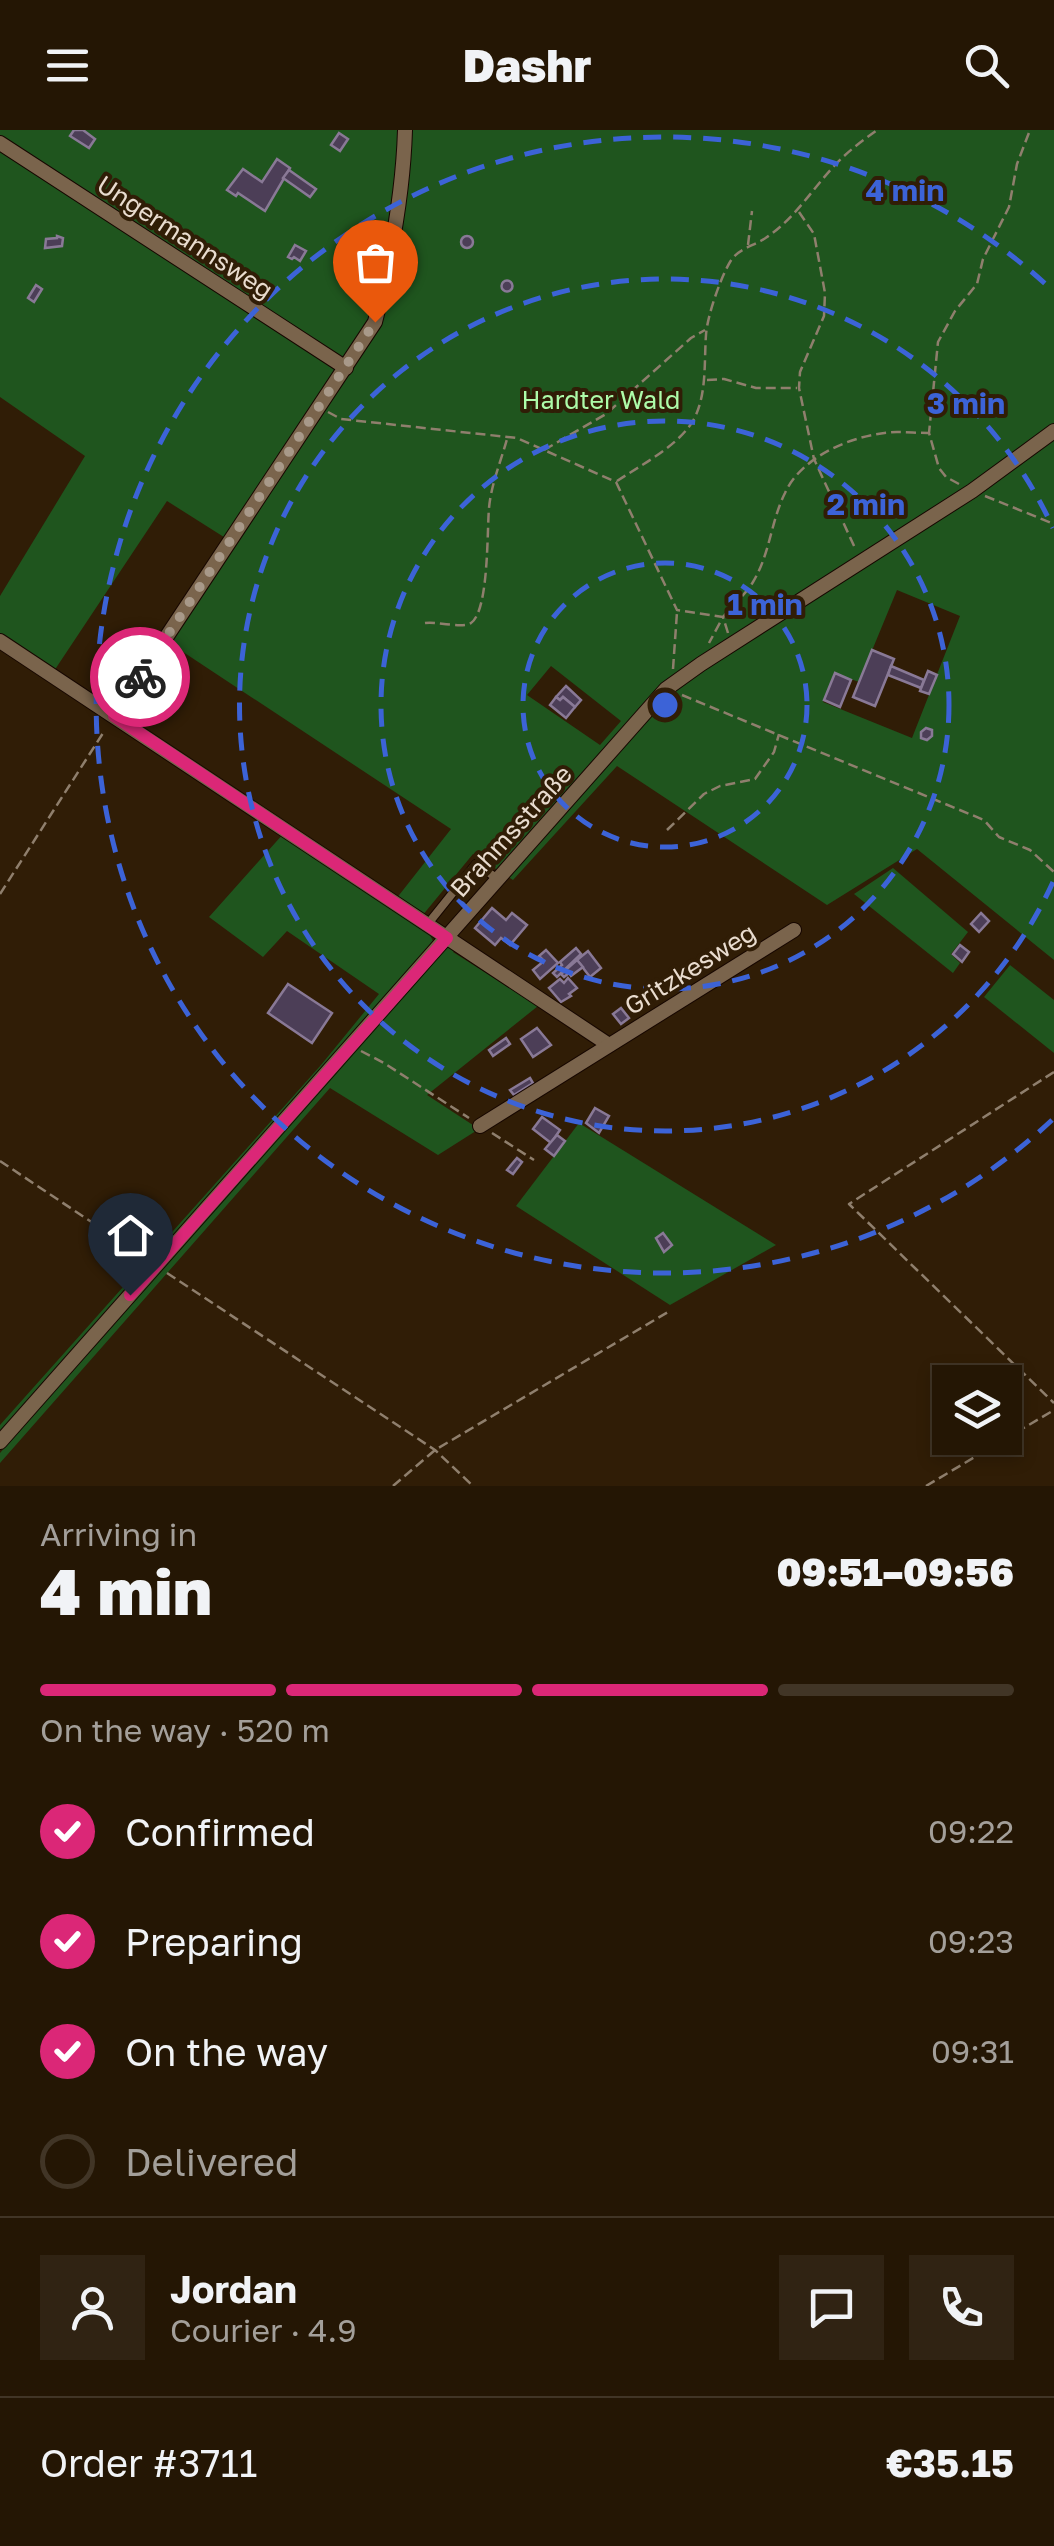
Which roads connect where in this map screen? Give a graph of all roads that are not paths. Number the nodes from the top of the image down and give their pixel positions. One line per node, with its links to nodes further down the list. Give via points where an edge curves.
1 (405, 130): 3 (street, via 387,275 375,322)
2 (0, 143): 3 (street, Ungermannsweg)
3 (346, 368): 6 (street)
4 (1054, 431): 7 (street, Brahmsstraße, via 666,689)
5 (0, 641): 6 (street, Gritzkesweg)
6 (114, 716): 8 (street, Gritzkesweg)
7 (498, 879): 8 (lane, via 476,864); 10 (street, Brahmsstraße)
8 (427, 925): 10 (street, Gritzkesweg)
9 (794, 930): 11 (street, Gritzkesweg)
10 (447, 938): 11 (street, Gritzkesweg); 13 (street, Brahmsstraße)
11 (609, 1045): 12 (street, Gritzkesweg)
12 (480, 1126)
13 (0, 1442)

